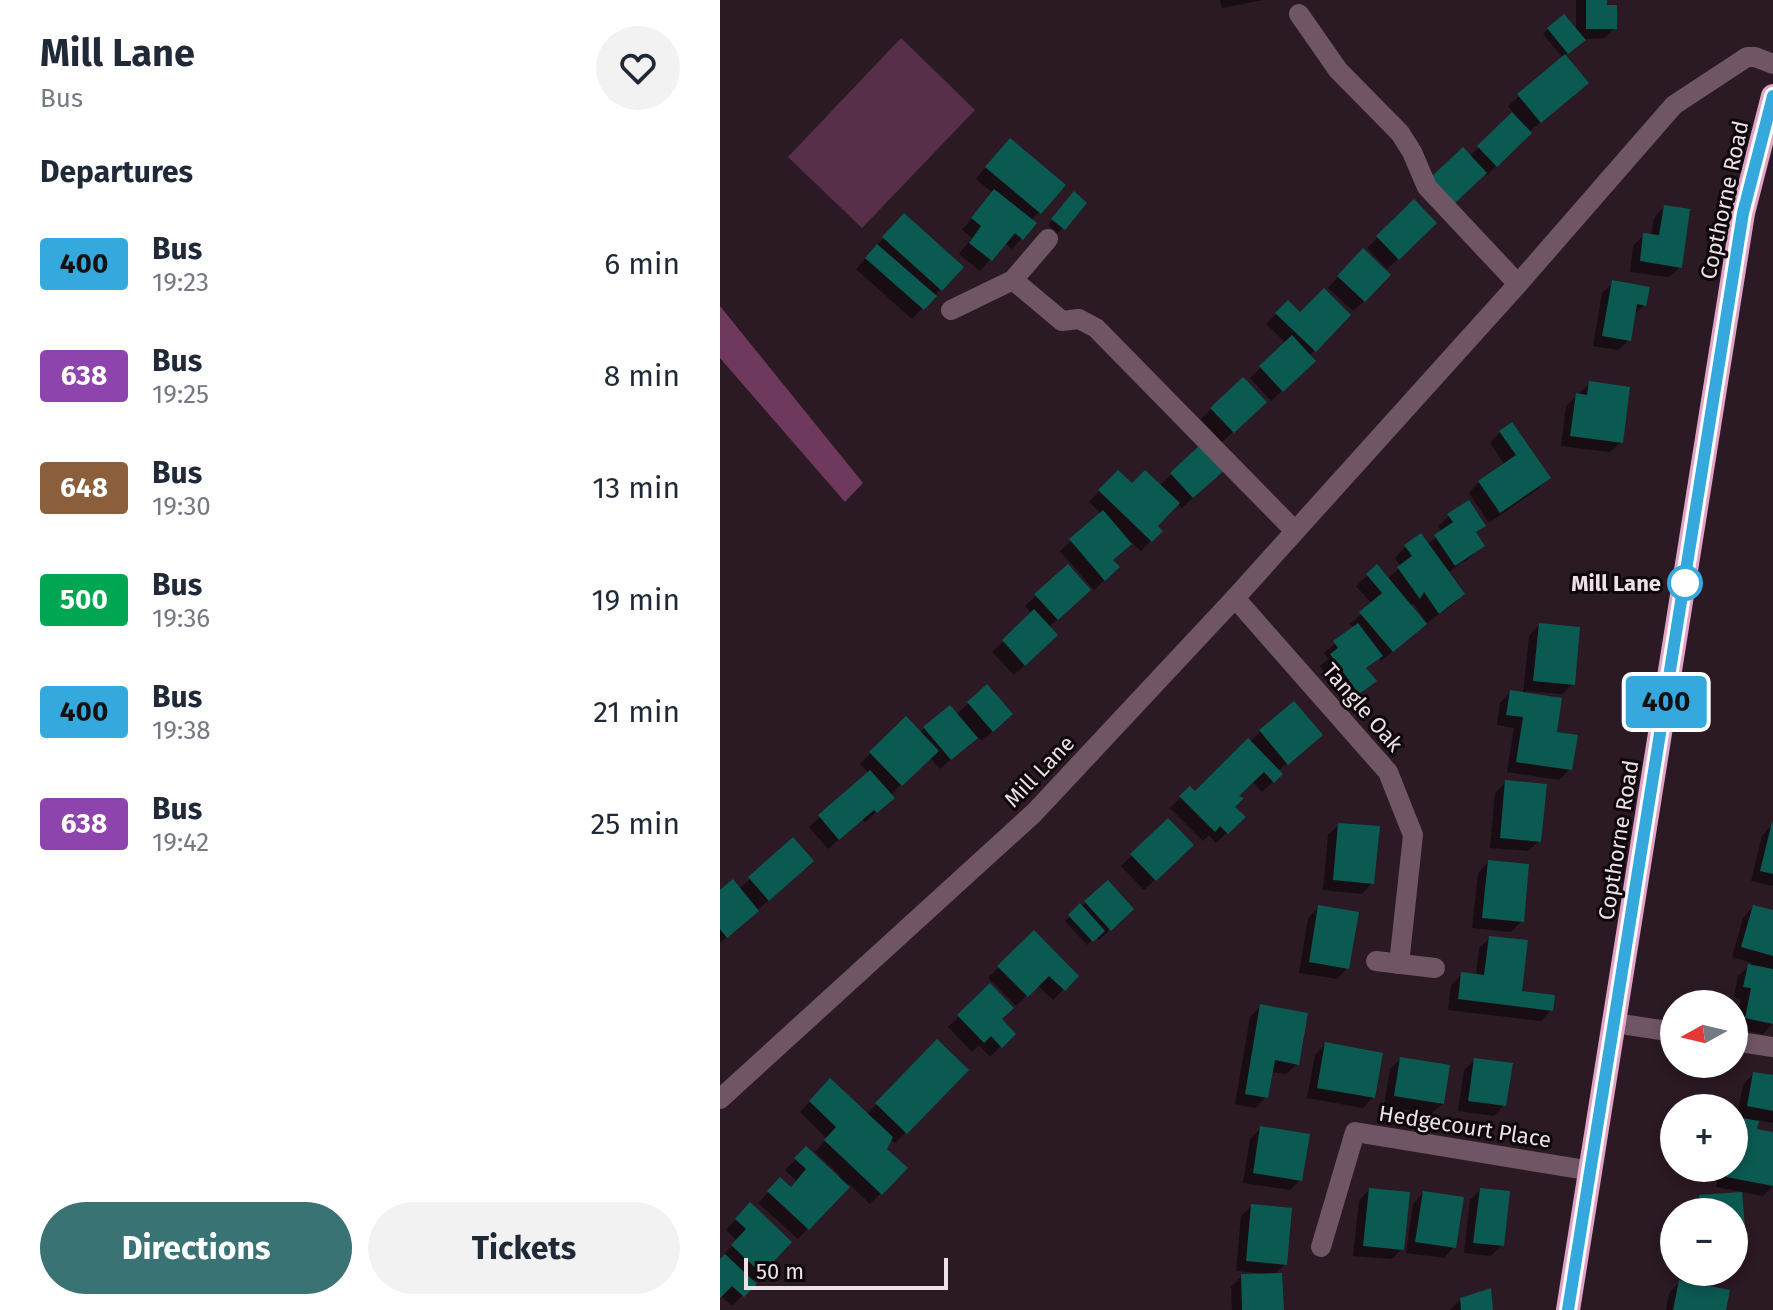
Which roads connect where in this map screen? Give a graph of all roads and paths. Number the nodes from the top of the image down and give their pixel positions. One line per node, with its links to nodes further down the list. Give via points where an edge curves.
1 (1299, 14): 6 (street, via 1338,70 1400,133 1427,187)
2 (1773, 64): 6 (street, Mill Lane, via 1747,57 1674,105)
3 (1773, 96): 13 (highway, Copthorne Road, via 1743,213)
4 (1048, 239): 5 (street)
5 (1013, 280): 7 (street); 8 (street, via 1062,321 1079,319 1096,328)
6 (1518, 284): 8 (street, Mill Lane)
7 (951, 310)
8 (1294, 530): 9 (street, Mill Lane)
9 (1235, 598): 11 (street, Tangle Oak, via 1388,772 1413,835); 17 (street, Mill Lane, via 1034,813)
10 (1376, 961): 11 (street)
11 (1399, 964): 12 (street)
12 (1435, 968)
13 (1615, 1023): 14 (street); 18 (highway, Copthorne Road)
14 (1660, 1030)
15 (1748, 1043): 16 (street)
16 (1773, 1047)
17 (720, 1099)
18 (1592, 1171): 19 (street, Hedgecourt Place, via 1347,1127); 20 (highway, Copthorne Road)
19 (1321, 1247)
20 (1568, 1310)

